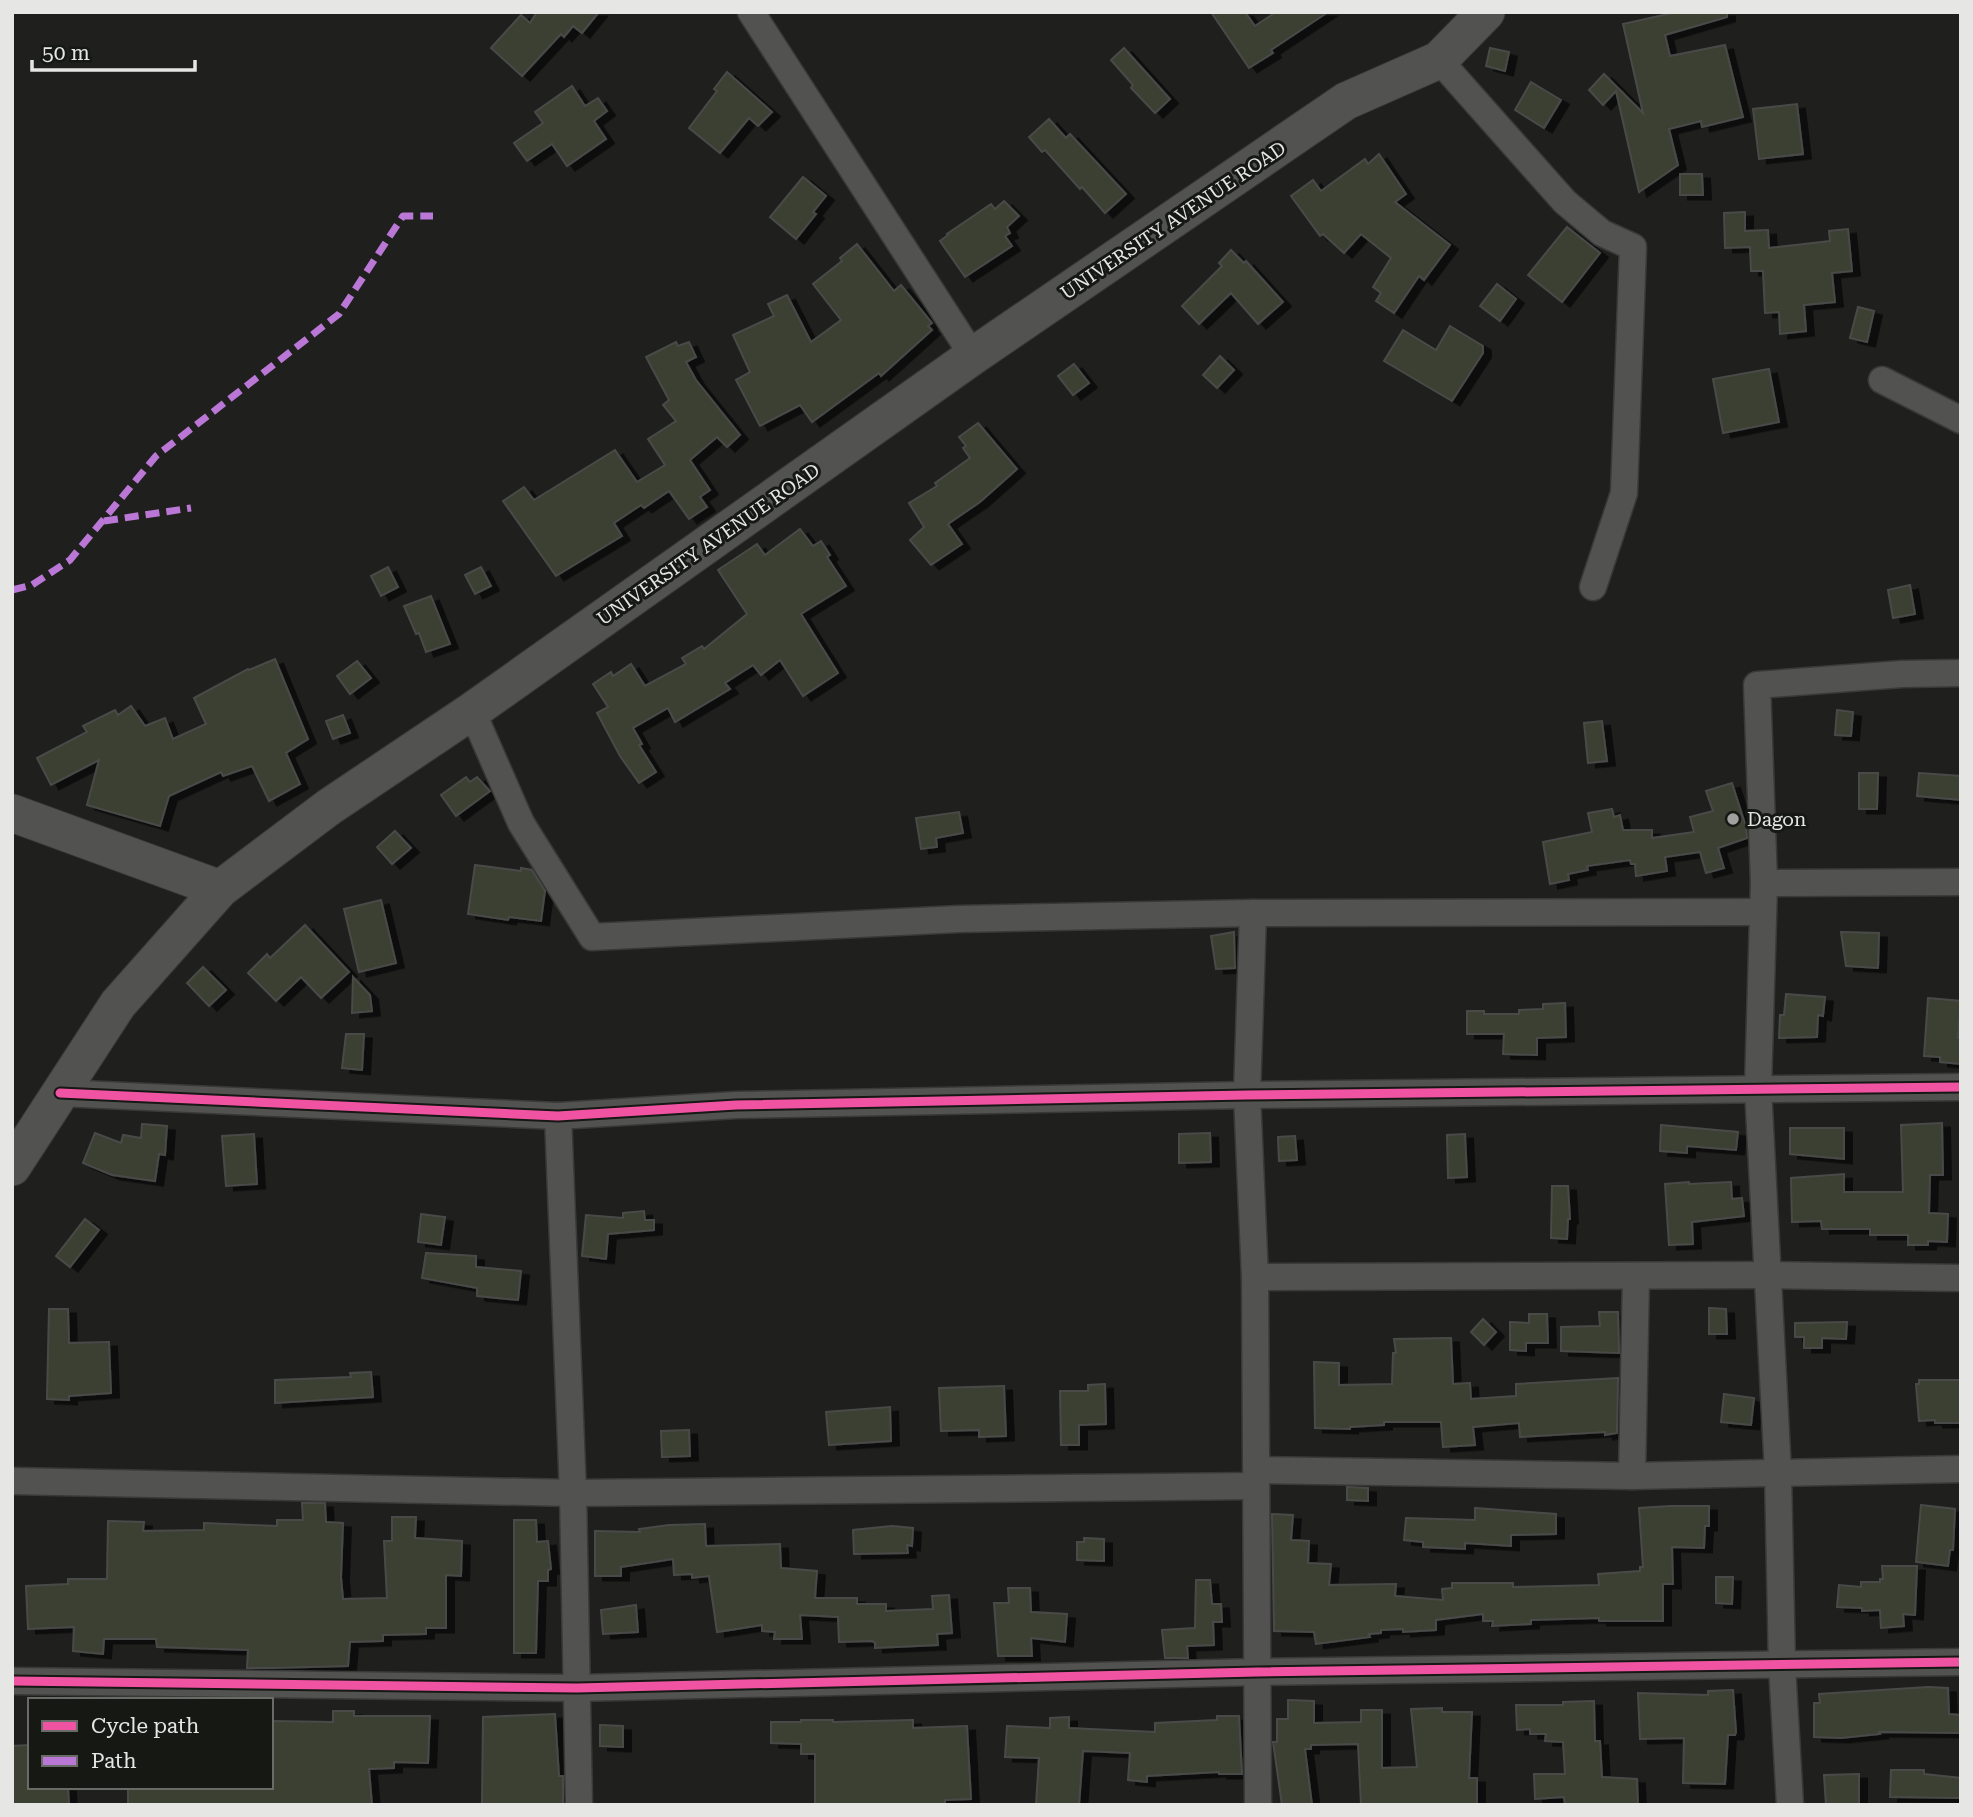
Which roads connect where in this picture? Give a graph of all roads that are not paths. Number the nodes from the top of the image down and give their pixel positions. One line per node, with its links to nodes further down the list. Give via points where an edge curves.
1 (751, 12): 4 (street)
2 (1486, 12): 3 (main road, UNIVERSITY AVENUE ROAD)
3 (1439, 60): 4 (main road, UNIVERSITY AVENUE ROAD, via 1346,101); 7 (street, via 1565,202 1602,233 1633,247 1624,493)
4 (973, 356): 9 (main road, UNIVERSITY AVENUE ROAD)
5 (1882, 380): 6 (street)
6 (1961, 420)
7 (1593, 587)
8 (1961, 673): 12 (street, via 1757,685)
9 (472, 711): 13 (main road, UNIVERSITY AVENUE ROAD, via 329,807); 15 (street, via 521,823 592,937 959,919)
10 (12, 813): 13 (main road)
11 (1961, 882): 12 (street)
12 (1764, 883): 14 (street)
13 (220, 889): 18 (main road, UNIVERSITY AVENUE ROAD, via 118,1004)
14 (1763, 912): 15 (street); 17 (street)
15 (1253, 914): 19 (street)
16 (1961, 1087): 17 (street)
17 (1758, 1088): 19 (street); 22 (street)
18 (60, 1093): 20 (street); 21 (main road, UNIVERSITY AVENUE ROAD)
19 (1247, 1095): 20 (street, via 736,1105); 24 (street)
20 (558, 1116): 31 (street)
21 (12, 1167)
22 (1768, 1275): 23 (street); 25 (street); 27 (street)
23 (1636, 1276): 24 (street); 28 (street)
24 (1255, 1278): 29 (street)
25 (1961, 1278)
26 (1961, 1469): 27 (street)
27 (1778, 1473): 28 (street); 33 (street)
28 (1632, 1476): 29 (street)
29 (1256, 1478): 31 (street); 34 (street)
30 (12, 1481): 31 (street)
31 (573, 1493): 36 (street)
32 (1961, 1662): 33 (street)
33 (1782, 1666): 34 (street); 39 (street)
34 (1257, 1672): 36 (street); 38 (street)
35 (12, 1681): 36 (street)
36 (577, 1688): 37 (street)
37 (579, 1805)
38 (1258, 1805)
39 (1790, 1805)

